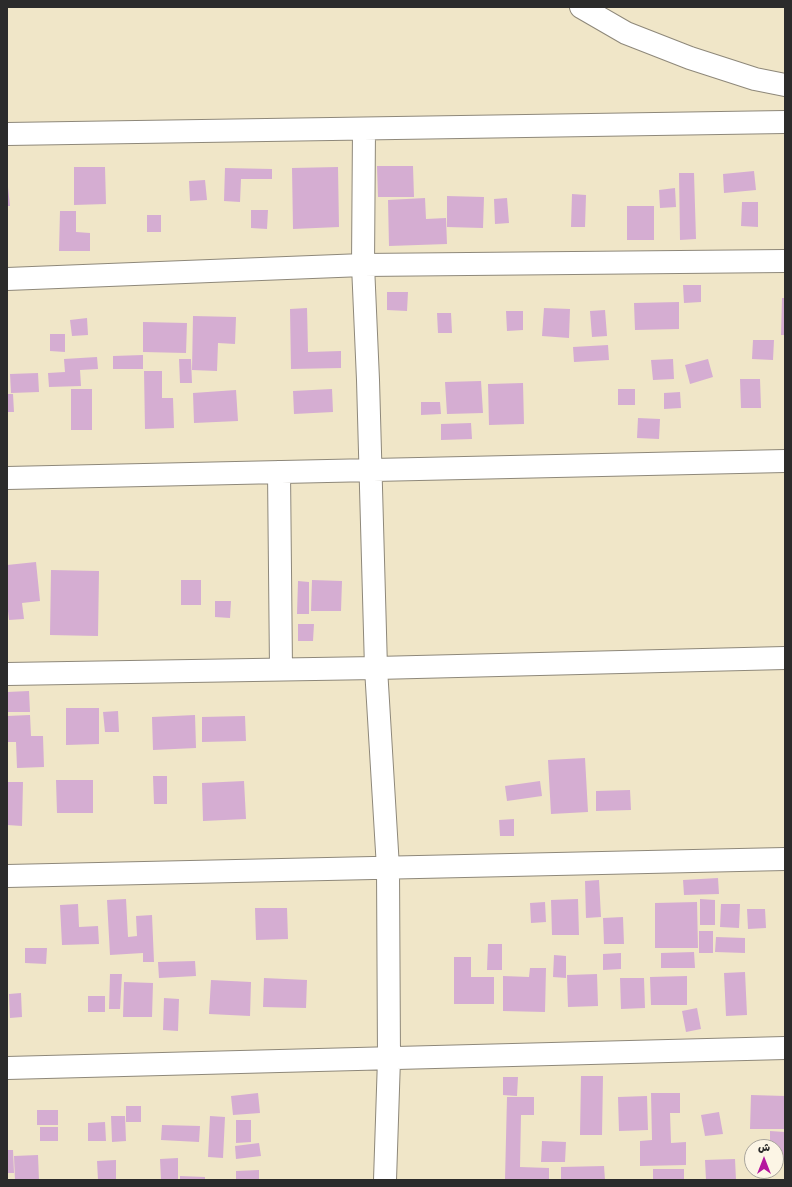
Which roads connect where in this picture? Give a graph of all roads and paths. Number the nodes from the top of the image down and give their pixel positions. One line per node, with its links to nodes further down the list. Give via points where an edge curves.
1 (581, 7): 2 (street, via 626,33 675,52 755,79)
2 (785, 85)
3 (785, 122): 4 (street)
4 (364, 129): 5 (street); 7 (street)
5 (7, 134)
6 (785, 260): 7 (street)
7 (363, 265): 8 (street); 10 (street)
8 (7, 279)
9 (785, 461): 10 (street)
10 (370, 470): 11 (street); 14 (street)
11 (279, 472): 12 (street); 15 (street)
12 (7, 478)
13 (785, 658): 14 (street)
14 (376, 668): 15 (street); 18 (street)
15 (281, 669): 16 (street)
16 (7, 674)
17 (785, 859): 18 (street)
18 (388, 868): 19 (street); 21 (street)
19 (7, 876)
20 (785, 1048): 21 (street)
21 (389, 1059): 22 (street); 23 (street)
22 (7, 1068)
23 (385, 1180)

